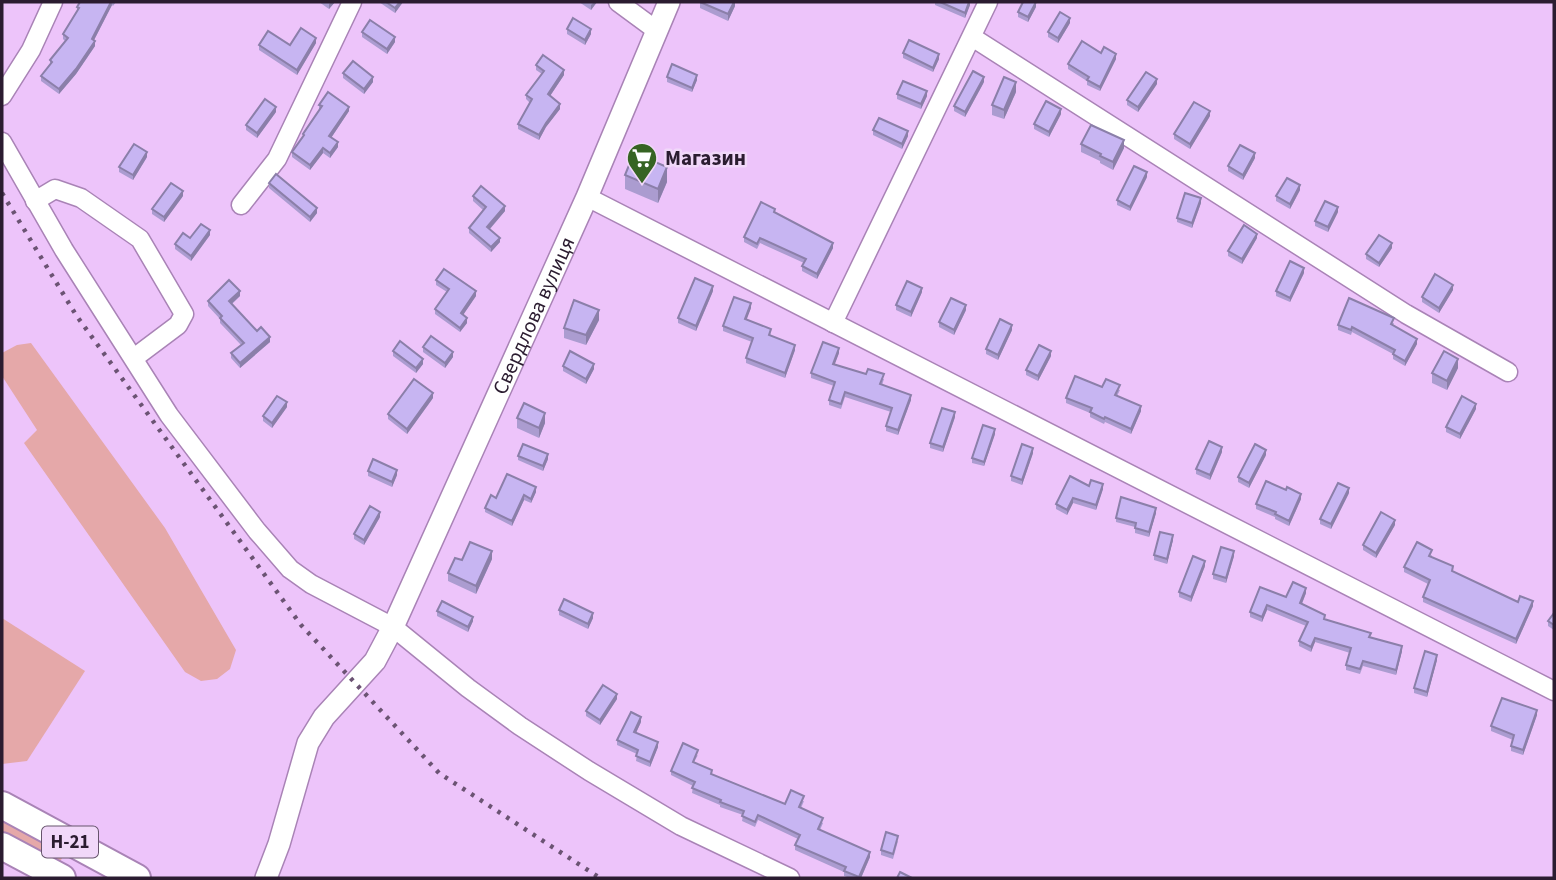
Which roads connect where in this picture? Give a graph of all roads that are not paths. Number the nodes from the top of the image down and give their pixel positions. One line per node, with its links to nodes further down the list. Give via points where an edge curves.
1 (53, 2): 8 (street, via 31,50)
2 (352, 2): 12 (street, via 277,159)
3 (618, 2): 6 (street)
4 (669, 2): 6 (street, Свердлова вулиця)
5 (988, 2): 7 (street)
6 (656, 30): 10 (street, Свердлова вулиця)
7 (972, 37): 13 (street); 15 (street, via 1406,314)
8 (2, 96)
9 (2, 142): 11 (street)
10 (587, 197): 13 (street); 16 (street, Свердлова вулиця)
11 (35, 201): 14 (street); 14 (street, via 55,189 81,198 140,239 184,313 178,325)
12 (241, 205)
13 (833, 323): 17 (street)
14 (134, 358): 16 (street, via 169,415 290,569)
15 (1508, 372)
16 (393, 627): 22 (street, Свердлова вулиця, via 375,661 324,716 308,743); 23 (street, via 509,719 589,771 681,826)
17 (1554, 691)
18 (2, 805): 21 (main road, Н-21)
19 (2, 846): 20 (main road, Н-21)
20 (62, 878)
21 (137, 878)
22 (266, 878)
23 (790, 878)

